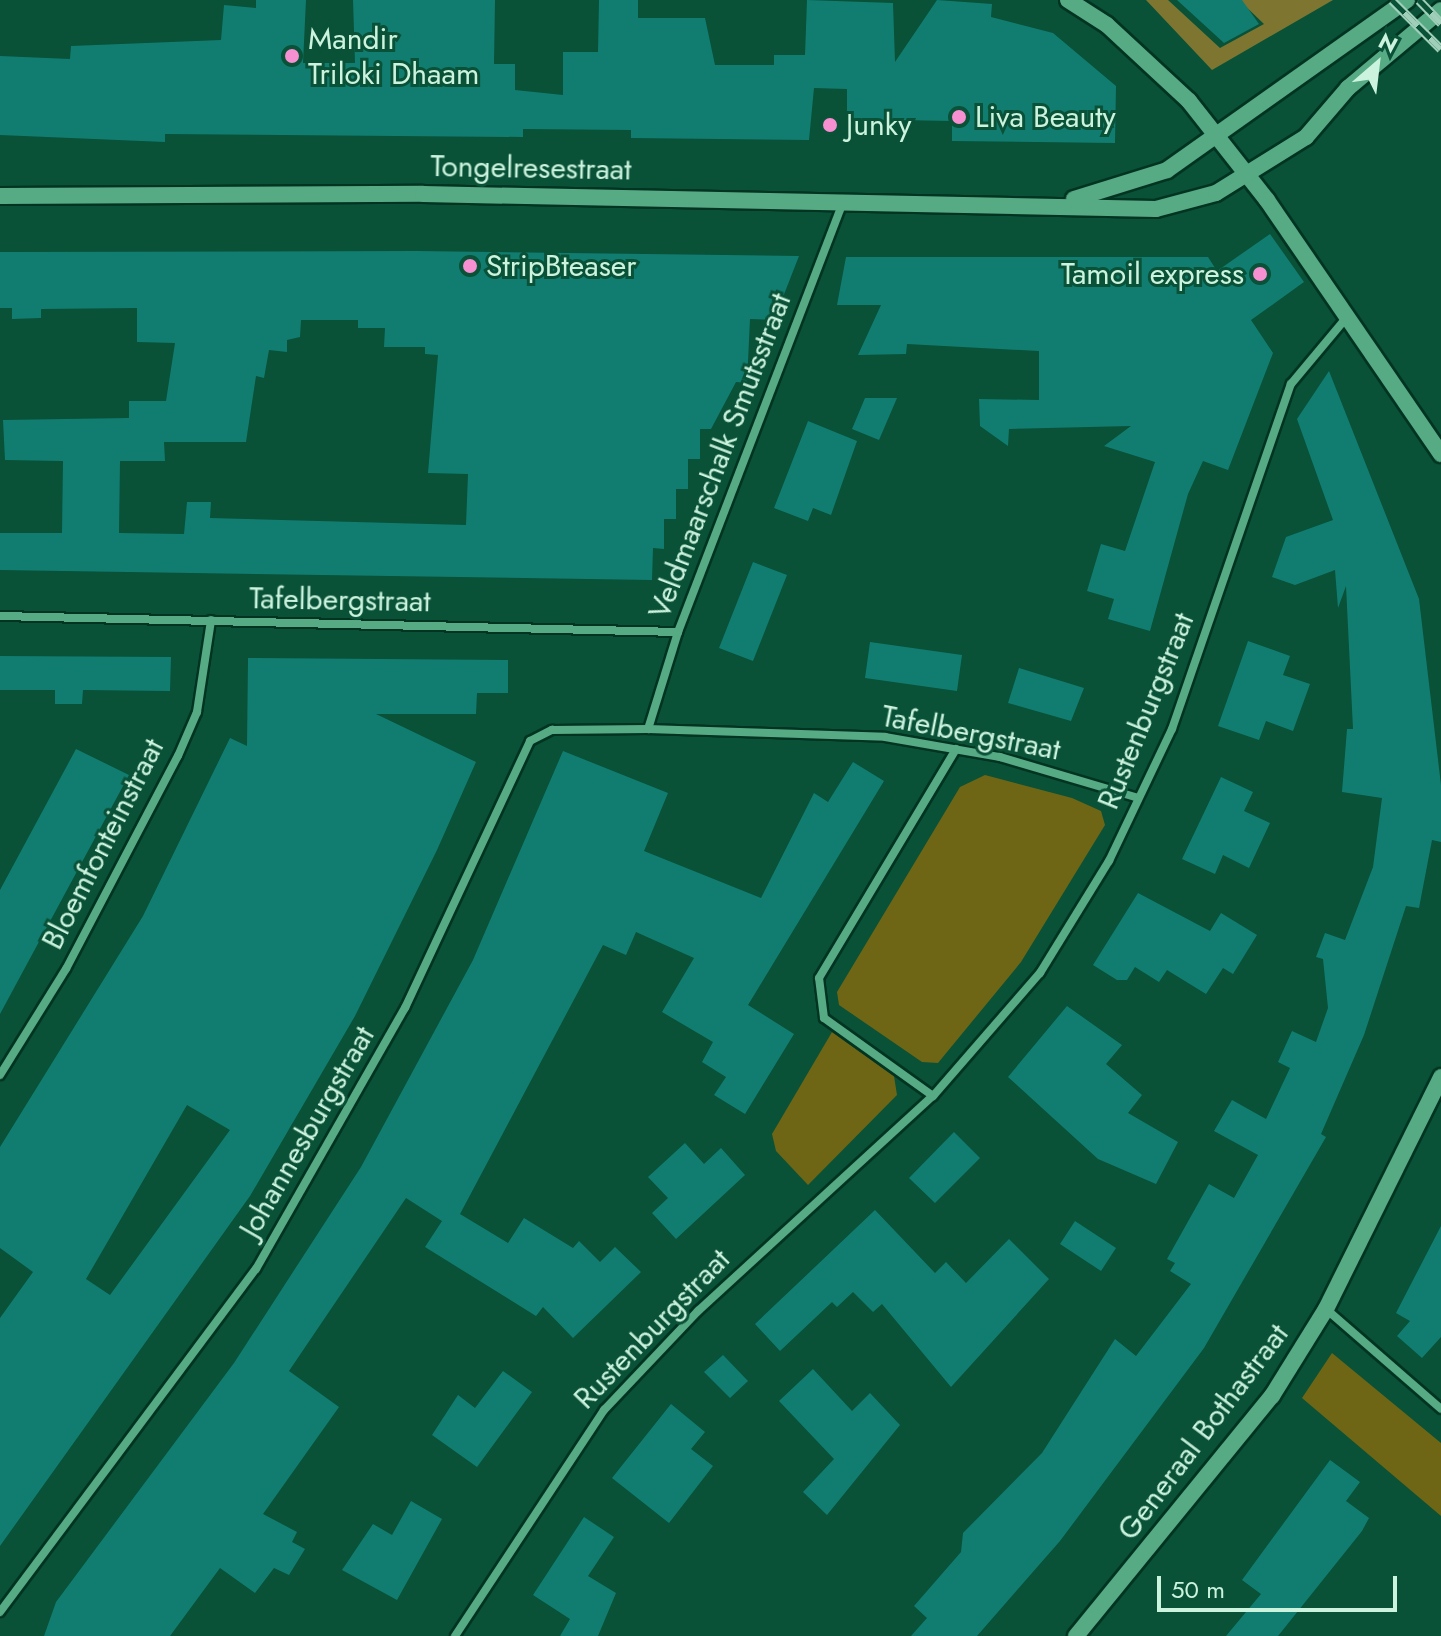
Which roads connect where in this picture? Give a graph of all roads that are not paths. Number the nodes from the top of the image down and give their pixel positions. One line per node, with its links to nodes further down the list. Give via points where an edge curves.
1 (1068, 0): 4 (main road, via 1107,25)
2 (1407, 0): 4 (main road, Tongelresestraat)
3 (1441, 10): 5 (main road, Tongelresestraat, via 1348,88 1306,137)
4 (1219, 138): 5 (main road); 8 (main road, Tongelresestraat, via 1167,170)
5 (1248, 175): 8 (main road, Tongelresestraat, via 1216,193 1156,209); 9 (main road)
6 (0, 196): 7 (main road, Tongelresestraat)
7 (843, 202): 8 (main road, Tongelresestraat); 13 (street, Veldmaarschalk Smutsstraat)
8 (1061, 203)
9 (1349, 315): 10 (main road); 16 (street, Rustenburgstraat, via 1291,384 1172,729)
10 (1441, 454)
11 (0, 616): 12 (street, Tafelbergstraat)
12 (211, 620): 13 (street, Tafelbergstraat); 17 (street, Bloemfonteinstraat, via 197,712 178,756 66,969)
13 (678, 632): 14 (street, Veldmaarschalk Smutsstraat)
14 (648, 729): 15 (street, Tafelbergstraat, via 885,737); 22 (street, Johannesburgstraat, via 552,730 530,741 405,1008 256,1269)
15 (956, 749): 16 (street, Tafelbergstraat); 19 (street, via 819,978 824,1018)
16 (1138, 798): 19 (street, Rustenburgstraat, via 1040,973)
17 (0, 1075)
18 (1441, 1077): 20 (main road, Generaal Bothastraat)
19 (933, 1096): 23 (street, Rustenburgstraat, via 698,1311 613,1399 563,1462)
20 (1326, 1309): 21 (street); 24 (main road, Generaal Bothastraat, via 1246,1431)
21 (1441, 1409)
22 (0, 1612)
23 (455, 1636)
24 (1076, 1636)

